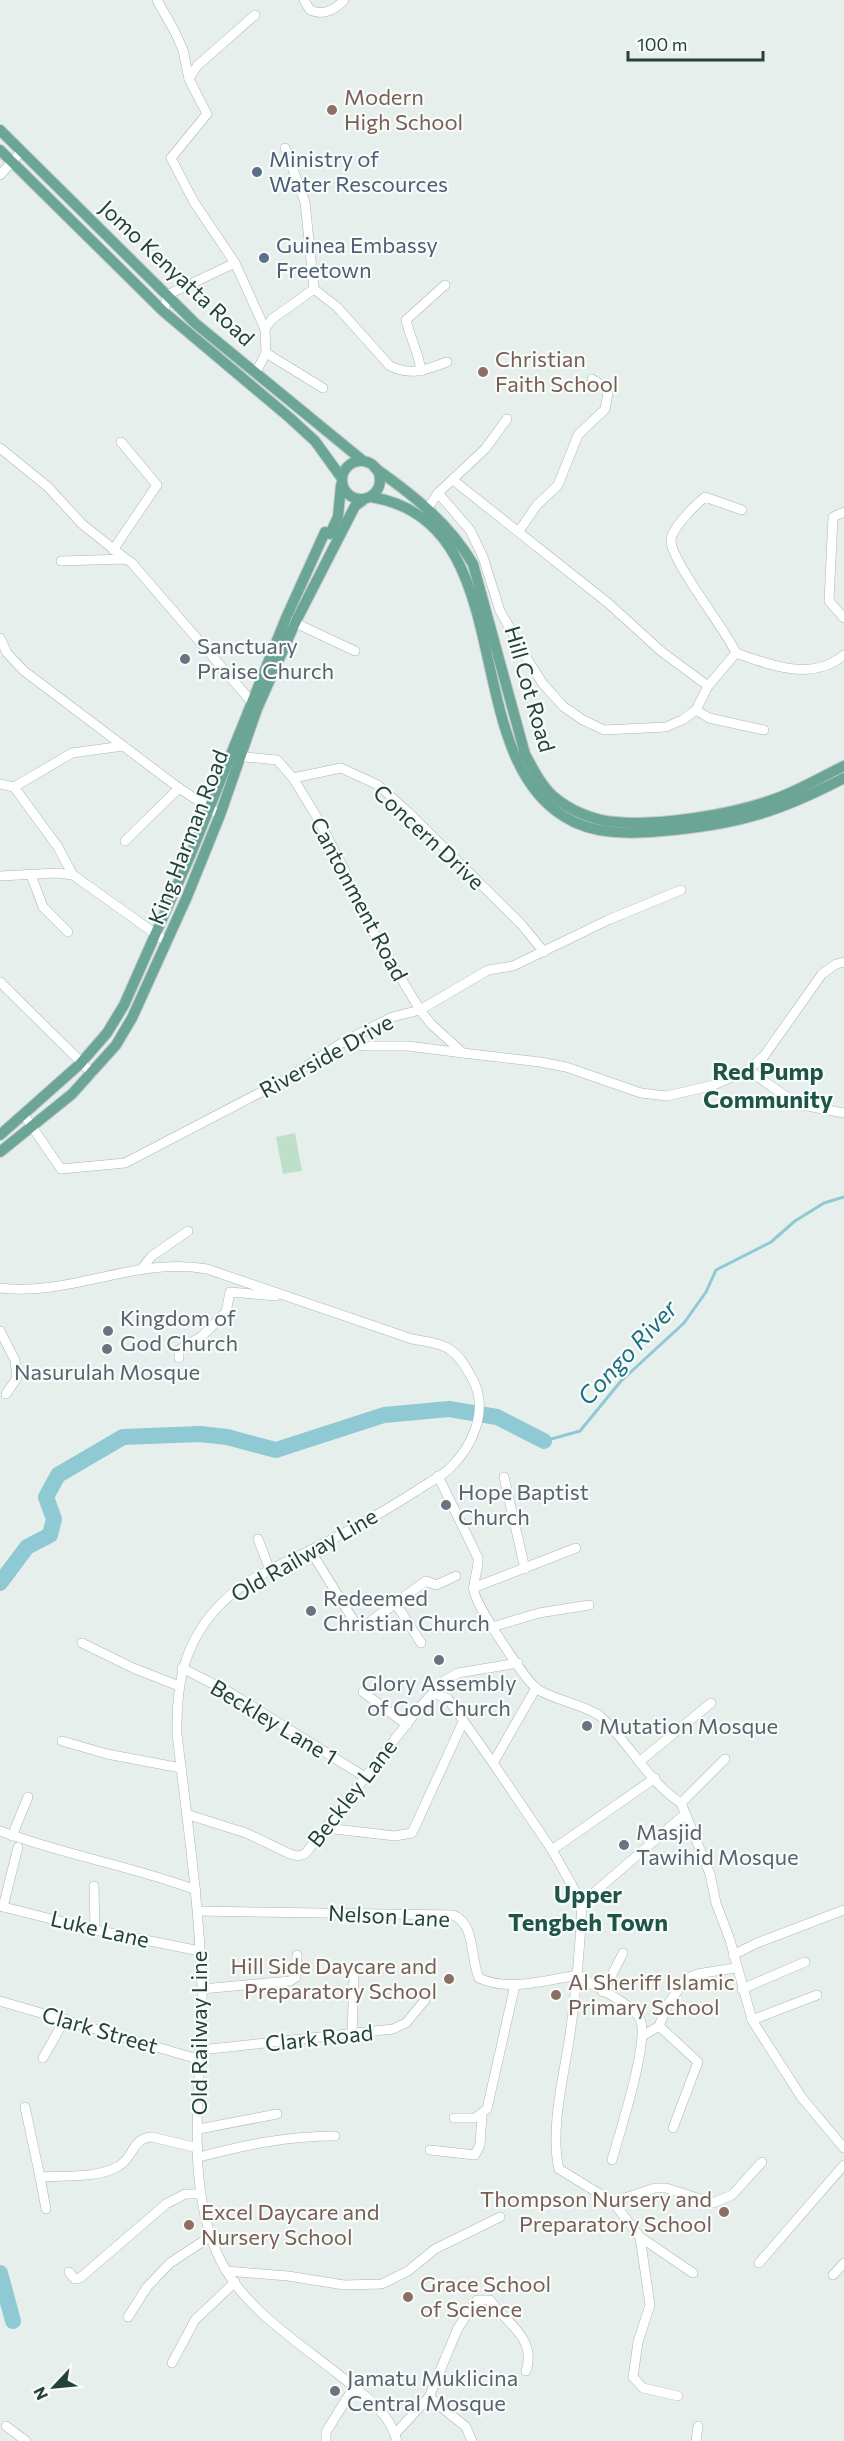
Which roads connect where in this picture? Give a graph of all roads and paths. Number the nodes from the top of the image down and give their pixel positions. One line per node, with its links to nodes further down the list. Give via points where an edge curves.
1 (157, 0): 5 (street, Jomo Kenyatta Road, via 183,50)
2 (304, 0): 3 (street, via 310,10 320,12 334,9)
3 (344, 0)
4 (255, 15): 5 (street, via 197,66)
5 (189, 79): 12 (street, Jomo Kenyatta Road, via 207,114 171,158 194,202)
6 (0, 130): 9 (main road, Jomo Kenyatta Road)
7 (285, 148): 14 (street, via 305,202)
8 (0, 150): 10 (main road, Jomo Kenyatta Road)
9 (22, 151): 10 (street); 15 (main road, Jomo Kenyatta Road)
10 (12, 161): 11 (street); 16 (main road, Jomo Kenyatta Road)
11 (0, 175)
12 (235, 263): 15 (street); 17 (street, Jomo Kenyatta Road)
13 (445, 285): 20 (street, via 406,320)
14 (314, 289): 17 (street, via 272,319); 20 (street, via 337,307 390,366 401,372)
15 (167, 296): 16 (street); 21 (main road, Jomo Kenyatta Road)
16 (164, 312): 30 (main road, Jomo Kenyatta Road, via 315,441)
17 (265, 329): 18 (street)
18 (266, 353): 21 (street); 23 (street)
19 (447, 363): 20 (street)
20 (421, 371)
21 (256, 372): 27 (main road, Jomo Kenyatta Road)
22 (592, 379): 36 (street, via 608,393 605,409 578,435 558,485 537,505)
23 (323, 388)
24 (507, 419): 29 (street, via 485,449)
25 (121, 442): 37 (street, via 157,485)
26 (0, 448): 37 (street, via 48,487 81,524)
27 (362, 460): 28 (main road); 30 (main road, via 346,468)
28 (375, 468): 32 (main road, via 379,489); 33 (main road, Hill Cot Road)
29 (453, 480): 31 (street); 36 (street)
30 (341, 481): 32 (main road, via 352,498); 41 (main road, King Harman Road, via 338,517 330,534 325,532)
31 (438, 493): 33 (street); 48 (street, via 470,531 483,557 500,611 543,684 564,707 604,730 666,727)
32 (367, 499): 41 (main road, King Harman Road, via 355,506); 54 (main road, Hill Cot Road, via 387,500 420,517 452,550 474,606 514,756 534,790 565,817 586,827 636,833 721,824 796,803)
33 (428, 508): 52 (main road, Hill Cot Road, via 462,545 473,564 525,754 553,796 570,807 589,817 616,822 726,813 771,801)
34 (742, 510): 44 (street, via 705,497 694,506 671,541 678,560)
35 (844, 512): 40 (street, via 833,516 829,601)
36 (519, 531): 46 (street)
37 (113, 550): 38 (street)
38 (126, 559): 39 (street); 47 (street)
39 (61, 561)
40 (844, 618)
41 (290, 621): 43 (street); 47 (main road, King Harman Road)
42 (0, 638): 50 (street, via 7,653 24,671)
43 (355, 651)
44 (736, 653): 45 (street, via 804,671 829,665); 46 (street)
45 (844, 655)
46 (708, 686): 48 (street)
47 (254, 705): 51 (main road, King Harman Road)
48 (696, 710): 49 (street, via 709,718)
49 (764, 730)
50 (123, 746): 56 (street, via 72,753); 57 (street)
51 (235, 756): 53 (street, Cantonment Road, via 277,760); 58 (main road, King Harman Road); 59 (main road, King Harman Road)
52 (844, 766)
53 (293, 778): 68 (street, Concern Drive, via 341,768 378,786); 71 (street, Cantonment Road, via 345,871 359,908)
54 (844, 778)
55 (0, 784): 56 (street)
56 (14, 787): 62 (street)
57 (179, 788): 58 (street); 60 (street)
58 (209, 807): 59 (street); 66 (main road, King Harman Road)
59 (220, 815): 67 (main road, King Harman Road)
60 (125, 841)
61 (31, 875): 62 (street); 63 (street); 65 (street, via 43,907)
62 (73, 875): 66 (street)
63 (0, 876)
64 (681, 890): 68 (street, Riverside Drive)
65 (68, 932)
66 (156, 934): 67 (street); 74 (main road, King Harman Road, via 107,1033)
67 (167, 942): 76 (main road, King Harman Road, via 132,1018)
68 (544, 951): 71 (street, Riverside Drive, via 513,966 488,970)
69 (844, 962): 75 (street, via 822,974 764,1056)
70 (0, 982): 74 (street)
71 (420, 1010): 72 (street, Riverside Drive, via 392,1017); 73 (street, Cantonment Road)
72 (343, 1042): 73 (street); 79 (street, Riverside Drive, via 290,1077 125,1163 61,1169)
73 (463, 1053): 75 (street, via 517,1057 566,1067 656,1096 706,1088)
74 (80, 1064): 76 (street); 78 (main road, King Harman Road)
75 (748, 1070): 77 (street, via 797,1104)
76 (92, 1073): 79 (main road, King Harman Road)
77 (844, 1113)
78 (24, 1115): 79 (street, Riverside Drive); 80 (main road, King Harman Road)
79 (31, 1127): 81 (main road, King Harman Road)
80 (0, 1135)
81 (0, 1152)
82 (188, 1231): 83 (street)
83 (143, 1267): 84 (street, Old Railway Line, via 32,1291); 85 (street, Old Railway Line, via 182,1264)
84 (0, 1288)
85 (288, 1295): 87 (street, via 230,1292 226,1312 202,1336 179,1350); 89 (street, Old Railway Line, via 412,1339 442,1344 459,1354 475,1384 478,1425 460,1456)
86 (0, 1331): 88 (street, via 15,1360 17,1378)
87 (179, 1358)
88 (6, 1394)
89 (438, 1476): 93 (street, Old Railway Line); 97 (street, via 478,1558)
90 (504, 1477): 94 (street)
91 (258, 1539): 95 (street)
92 (576, 1548): 94 (street)
93 (310, 1550): 95 (street, Old Railway Line); 98 (street, via 357,1626 364,1626)
94 (525, 1569): 97 (street)
95 (270, 1570): 104 (street, Old Railway Line, via 232,1593 218,1607 191,1643)
96 (456, 1576): 98 (street, via 436,1586 426,1581)
97 (473, 1588): 100 (street)
98 (393, 1605): 102 (street)
99 (589, 1605): 100 (street, via 539,1613)
100 (492, 1627): 103 (street)
101 (82, 1643): 105 (street)
102 (421, 1643)
103 (518, 1663): 106 (street); 108 (street, Beckley Lane, via 458,1673)
104 (182, 1668): 105 (street, Old Railway Line); 117 (street, Beckley Lane 1, via 229,1692)
105 (179, 1686): 116 (street, Old Railway Line, via 177,1734)
106 (536, 1688): 114 (street, via 598,1714); 115 (street)
107 (363, 1692): 111 (street)
108 (434, 1693): 110 (street, via 448,1699); 111 (street, Beckley Lane)
109 (711, 1703): 114 (street)
110 (463, 1722): 115 (street); 123 (street, via 412,1833 395,1836)
111 (407, 1725): 117 (street, Beckley Lane)
112 (62, 1740): 116 (street, via 107,1754)
113 (725, 1759): 120 (street)
114 (639, 1762): 118 (street)
115 (493, 1763): 127 (street)
116 (181, 1768): 121 (street, Old Railway Line)
117 (365, 1777): 123 (street, Beckley Lane)
118 (655, 1778): 120 (street); 127 (street)
119 (28, 1797): 125 (street)
120 (681, 1803): 122 (street)
121 (189, 1815): 123 (street, Beckley Lane, via 246,1833 298,1856); 129 (street, Old Railway Line)
122 (684, 1815): 130 (street); 138 (street, via 710,1874)
123 (327, 1828)
124 (0, 1831): 125 (street)
125 (12, 1836): 129 (street, via 146,1872)
126 (18, 1847): 131 (street)
127 (552, 1850): 130 (street)
128 (94, 1886): 134 (street)
129 (196, 1890): 133 (street, Old Railway Line)
130 (582, 1904): 142 (street)
131 (2, 1907): 134 (street, Luke Lane)
132 (844, 1910): 138 (street, via 757,1942)
133 (198, 1911): 135 (street, Old Railway Line); 143 (street, Nelson Lane, via 453,1915 468,1930 478,1978)
134 (95, 1930): 135 (street, Luke Lane)
135 (200, 1951): 144 (street, Old Railway Line)
136 (623, 1953): 146 (street)
137 (297, 1955): 144 (street, via 296,1977 290,1982)
138 (733, 1955): 140 (street)
139 (805, 1962): 145 (street)
140 (735, 1968): 145 (street); 152 (street, via 686,1979 668,2004)
141 (354, 1975): 153 (street)
142 (578, 1975): 143 (street, Nelson Lane); 146 (street); 172 (street, via 561,2086 556,2156 559,2169)
143 (515, 1985): 159 (street, via 490,2100)
144 (202, 1989): 155 (street, Old Railway Line)
145 (742, 1989): 151 (street)
146 (603, 1992): 154 (street, via 639,2015)
147 (817, 1995): 151 (street)
148 (424, 2000): 153 (street, Clark Road, via 414,2016 399,2027)
149 (0, 2001): 150 (street, Clark Street)
150 (65, 2019): 155 (street, Clark Street); 156 (street)
151 (752, 2020): 164 (street, via 802,2098)
152 (659, 2026): 154 (street); 161 (street, via 698,2062)
153 (352, 2034): 155 (street, Clark Road)
154 (644, 2035): 167 (street)
155 (201, 2055): 162 (street, Old Railway Line)
156 (43, 2058)
157 (25, 2107): 170 (street)
158 (277, 2114): 162 (street)
159 (482, 2115): 160 (street); 165 (street, via 480,2145 475,2155)
160 (454, 2118)
161 (673, 2128)
162 (199, 2129): 166 (street, Old Railway Line)
163 (335, 2136): 166 (street, via 255,2142)
164 (844, 2148)
165 (430, 2150)
166 (199, 2153): 170 (street, via 144,2137 118,2167 79,2176); 171 (street, Old Railway Line)
167 (612, 2160)
168 (762, 2162): 172 (street, via 732,2195 713,2203 666,2188)
169 (844, 2165): 177 (street)
170 (40, 2177): 173 (street)
171 (201, 2194): 175 (street, Old Railway Line); 180 (street, via 185,2194 166,2204 80,2278 75,2279)
172 (614, 2202): 176 (street)
173 (46, 2209)
174 (500, 2217): 179 (street, via 435,2249 408,2271 382,2284 344,2285)
175 (211, 2236): 179 (street, Old Railway Line); 184 (street, via 170,2263 147,2287)
176 (640, 2237): 181 (street); 188 (street, via 650,2305 638,2342 633,2377 643,2388)
177 (759, 2263)
178 (844, 2263): 182 (street)
179 (226, 2271): 183 (street, Old Railway Line)
180 (69, 2272)
181 (693, 2273)
182 (833, 2274)
183 (235, 2282): 185 (street, via 195,2320); 187 (street, Old Railway Line, via 287,2335)
184 (128, 2316)
185 (172, 2363)
186 (526, 2371): 189 (street, via 530,2360 517,2327 490,2300 477,2300 458,2328)
187 (354, 2387): 192 (street, Old Railway Line, via 386,2416); 194 (street, via 326,2432)
188 (678, 2396)
189 (429, 2397): 192 (street); 195 (street, via 466,2427)
190 (6, 2426): 193 (street)
191 (698, 2426): 196 (street)
192 (396, 2438)
193 (26, 2441)
194 (326, 2441)
195 (472, 2441)
196 (696, 2441)

